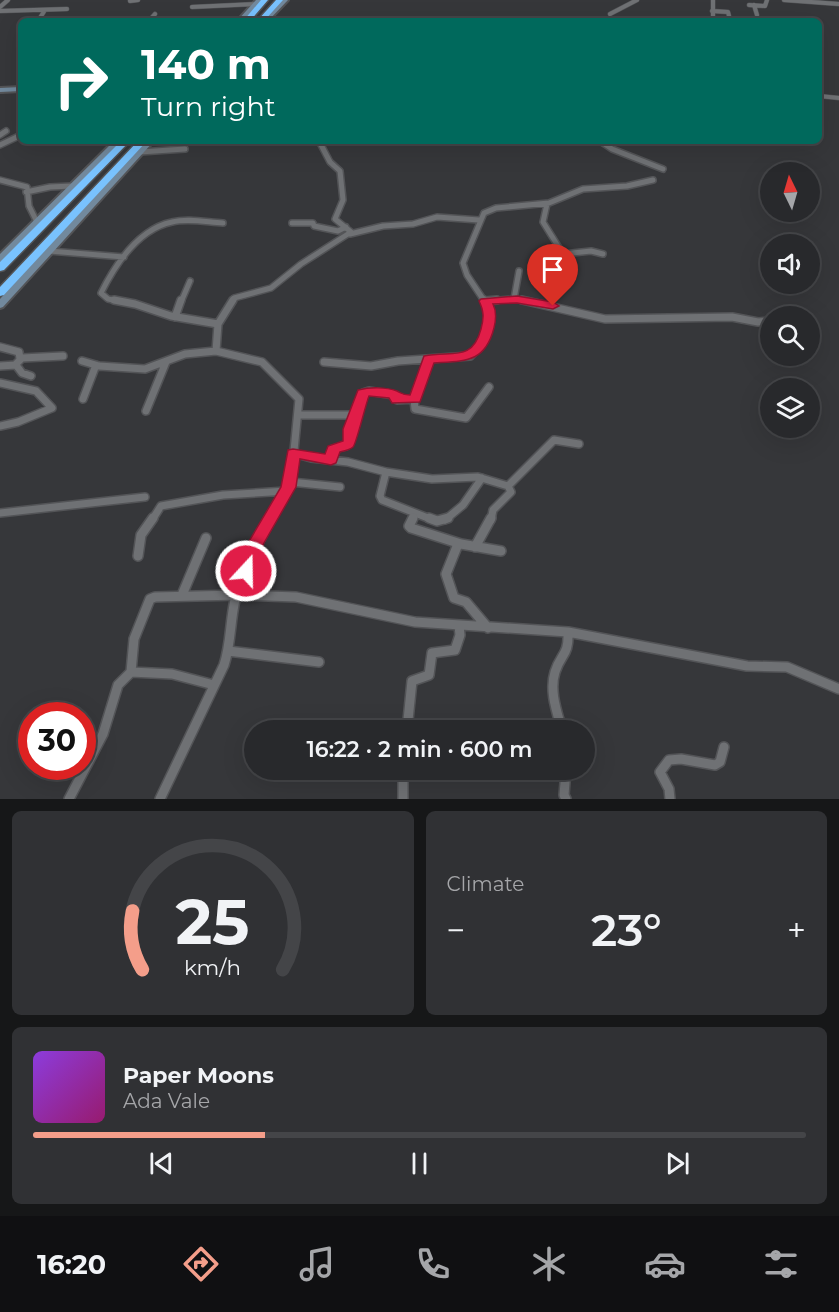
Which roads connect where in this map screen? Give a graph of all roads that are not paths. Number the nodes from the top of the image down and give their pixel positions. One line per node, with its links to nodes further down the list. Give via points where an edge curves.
1 (8, 0): 16 (street)
2 (138, 0): 11 (street)
3 (265, 0): 29 (highway)
4 (280, 0): 30 (highway)
5 (285, 0): 31 (street)
6 (638, 0): 23 (street)
7 (712, 0): 20 (street)
8 (767, 0): 14 (street)
9 (784, 0): 10 (street)
10 (789, 0): 13 (street)
11 (129, 1)
12 (258, 2): 15 (street, via 225,8); 28 (street)
13 (839, 4)
14 (762, 6): 21 (street); 24 (street, via 751,5)
15 (192, 7)
16 (0, 9): 19 (street)
17 (67, 9): 18 (street)
18 (45, 10): 19 (street); 26 (street)
19 (14, 11): 25 (street)
20 (712, 11): 32 (street); 33 (street, via 729,12)
21 (763, 12)
22 (155, 14): 27 (street)
23 (610, 14)
24 (757, 15)
25 (9, 18)
26 (40, 18)
27 (152, 18)
28 (243, 18)
29 (249, 18)
30 (263, 18)
31 (268, 18)
32 (713, 18)
33 (730, 18)
34 (18, 89): 35 (street)
35 (0, 90)
36 (822, 96): 37 (street)
37 (839, 98)
38 (6, 131): 39 (street)
39 (0, 135)
40 (18, 136): 47 (street)
41 (115, 144): 53 (street)
42 (123, 144): 65 (highway)
43 (140, 144): 68 (highway)
44 (147, 144): 49 (street)
45 (321, 144): 60 (street, via 330,162 340,171 343,200 335,219)
46 (604, 144): 50 (street)
47 (0, 145)
48 (185, 149): 49 (street)
49 (140, 152): 61 (street)
50 (663, 169)
51 (0, 180): 54 (street, via 25,184)
52 (653, 180): 55 (street, via 583,189)
53 (72, 186): 54 (street); 57 (street)
54 (26, 192): 57 (street)
55 (547, 204): 56 (street, via 494,208); 62 (street, via 543,222 563,254)
56 (479, 220): 60 (street, via 441,217); 70 (street, via 463,266)
57 (37, 222): 64 (street)
58 (223, 223): 63 (street, via 182,221 161,225)
59 (292, 223): 60 (street)
60 (348, 230): 74 (street, via 271,288 234,298)
61 (49, 251): 63 (street); 71 (street)
62 (603, 254)
63 (124, 256): 72 (street, via 102,296)
64 (0, 259)
65 (0, 268)
66 (519, 271): 69 (street)
67 (190, 281): 72 (street)
68 (0, 293)
69 (514, 299): 70 (street); 73 (street, via 605,319 732,317)
70 (485, 301): 79 (street, via 490,323 482,346 467,357)
71 (0, 305)
72 (175, 317): 74 (street)
73 (760, 322)
74 (218, 324): 76 (street)
75 (0, 347): 78 (street, via 19,352)
76 (216, 351): 81 (street, via 185,354); 92 (street, via 266,365 298,397)
77 (63, 356): 78 (street)
78 (20, 359): 83 (street)
79 (429, 359): 82 (street, via 371,366); 90 (street)
80 (82, 361): 84 (street)
81 (166, 362): 84 (street, via 145,369); 91 (street)
82 (324, 362)
83 (15, 365): 85 (street); 86 (street)
84 (96, 365): 89 (street)
85 (0, 366)
86 (31, 376)
87 (0, 384): 94 (street, via 36,391 52,408)
88 (489, 387): 90 (street, via 466,418 415,409)
89 (83, 399)
90 (414, 399): 93 (street, via 397,400 394,395 366,392)
91 (146, 411)
92 (298, 415): 93 (street); 96 (street)
93 (356, 415): 97 (street, via 350,442 333,449)
94 (0, 426)
95 (579, 444): 101 (street, via 554,440)
96 (293, 453): 97 (street); 100 (street)
97 (331, 460): 98 (street)
98 (386, 472): 99 (street, via 432,479); 106 (street, via 380,498)
99 (482, 478): 101 (street); 106 (street, via 462,506 446,520)
100 (291, 482): 102 (street); 103 (street)
101 (508, 486): 109 (street, via 511,492 493,510)
102 (340, 488)
103 (287, 491): 111 (street, via 231,494 161,506 141,535); 113 (street, via 256,543)
104 (145, 497): 105 (street)
105 (0, 513)
106 (415, 513): 108 (street, via 410,527)
107 (206, 538): 112 (street)
108 (458, 544): 109 (street); 115 (street, via 446,574 454,598 466,602)
109 (475, 547): 110 (street)
110 (501, 551)
111 (138, 556)
112 (182, 595): 113 (street); 119 (street, via 150,599 134,639)
113 (238, 595): 114 (street, via 296,597 406,621); 117 (street)
114 (459, 626): 115 (street); 122 (street, via 455,650 432,653 429,675 412,681)
115 (488, 628): 116 (street)
116 (568, 632): 121 (street, via 747,666 787,667); 123 (street, via 568,654 556,670 554,682)
117 (228, 651): 118 (street); 120 (street)
118 (319, 662)
119 (131, 672): 120 (street, via 172,674); 127 (street, via 118,685 103,734)
120 (214, 685): 128 (street)
121 (839, 689)
122 (408, 720)
123 (560, 720)
124 (724, 747): 131 (street, via 720,762 715,765 669,760 660,772)
125 (403, 780): 129 (street)
126 (565, 780): 130 (street)
127 (69, 799)
128 (160, 799)
129 (404, 799)
130 (564, 799)
131 (670, 799)

